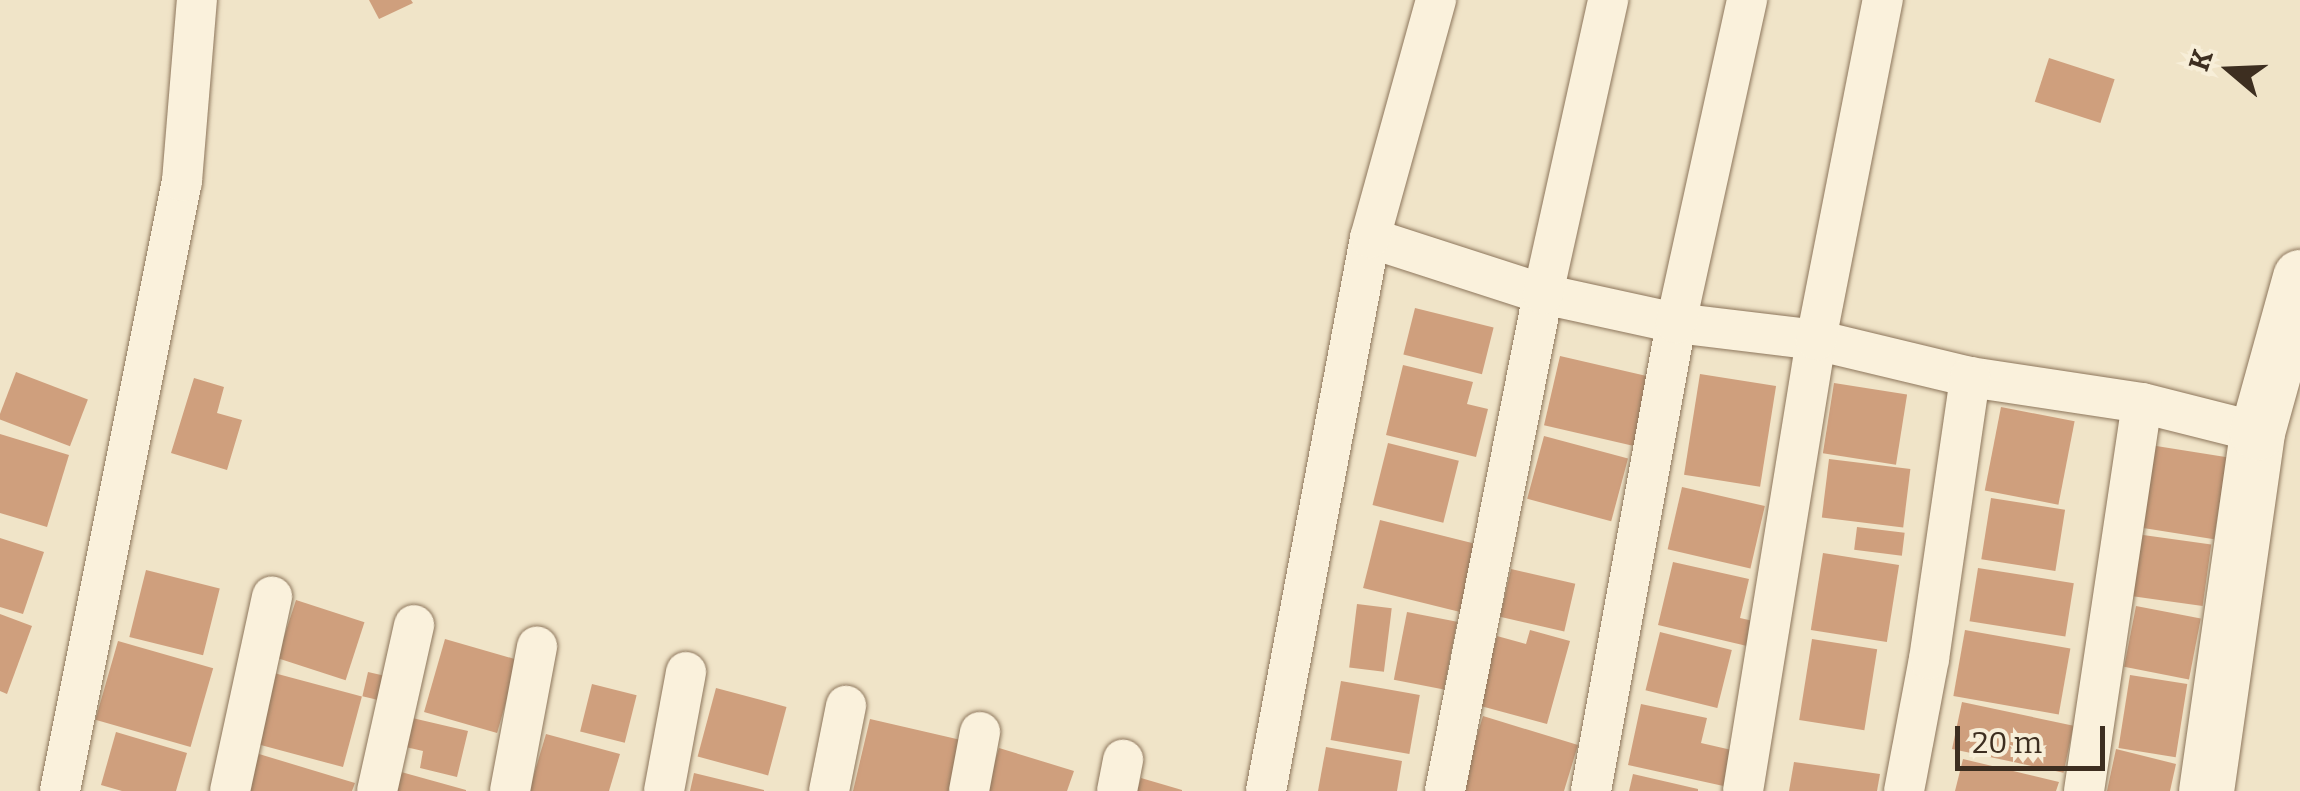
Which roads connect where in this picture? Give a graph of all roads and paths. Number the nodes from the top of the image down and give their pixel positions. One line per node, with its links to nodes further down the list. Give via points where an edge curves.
1 (197, 0): 20 (street, via 182,181)
2 (1436, 0): 6 (street)
3 (1608, 0): 8 (street)
4 (1747, 0): 9 (street)
5 (1883, 0): 10 (street)
6 (1370, 238): 8 (street); 27 (street)
7 (2300, 277): 13 (main road)
8 (1543, 294): 9 (street); 28 (street)
9 (1676, 323): 10 (street); 29 (street)
10 (1816, 340): 11 (street); 30 (street)
11 (1970, 377): 12 (street); 31 (street)
12 (2142, 403): 13 (street); 32 (street)
13 (2257, 432): 33 (main road)
14 (272, 596): 21 (street)
15 (414, 625): 22 (street)
16 (537, 647): 23 (street)
17 (686, 672): 24 (street)
18 (846, 706): 25 (street)
19 (980, 732): 26 (street)
20 (60, 791)
21 (230, 791)
22 (377, 791)
23 (510, 791)
24 (664, 791)
25 (829, 791)
26 (969, 791)
27 (1266, 791)
28 (1445, 791)
29 (1590, 791)
30 (1743, 791)
31 (1904, 791)
32 (2084, 791)
33 (2206, 791)

